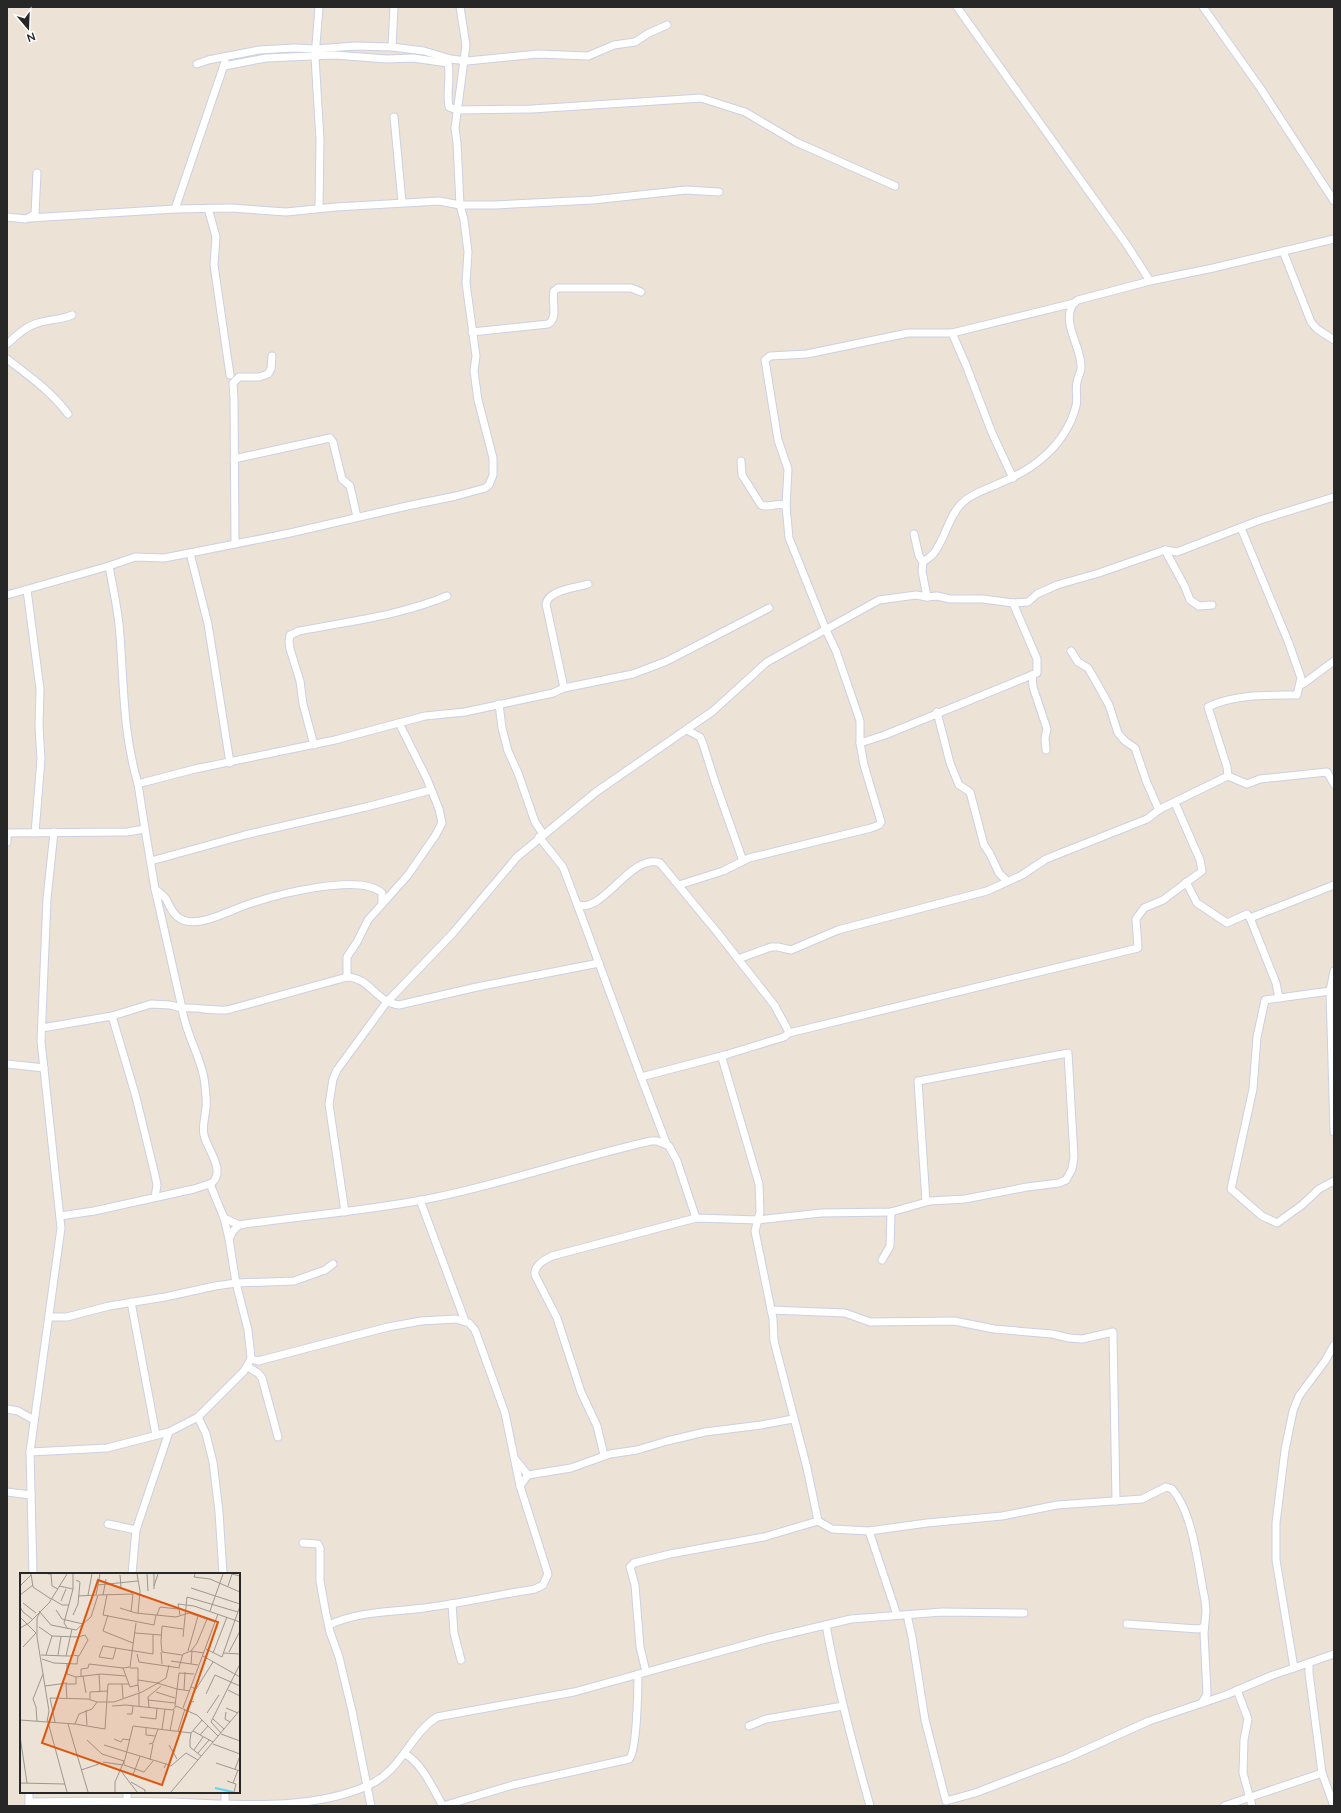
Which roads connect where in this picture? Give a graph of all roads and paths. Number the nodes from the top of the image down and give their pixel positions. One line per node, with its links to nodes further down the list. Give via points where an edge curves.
1 (319, 7): 8 (street)
2 (394, 7): 7 (street)
3 (460, 7): 11 (street, via 466,45)
4 (957, 7): 29 (street)
5 (1203, 7): 19 (street, via 1261,89)
6 (667, 25): 11 (street, via 635,42 614,45 588,56 538,54)
7 (392, 47): 8 (street); 11 (street)
8 (316, 49): 9 (street, via 259,50); 10 (street)
9 (228, 56): 12 (street); 13 (street)
10 (315, 57): 13 (street, via 266,58); 14 (street, via 334,55 413,58 448,63 447,99 449,107); 24 (street, via 320,140)
11 (465, 60): 14 (street)
12 (197, 64)
13 (224, 66): 22 (street)
14 (457, 110): 17 (street, via 532,110 701,98 745,112 796,142); 21 (street, via 455,128)
15 (394, 117): 20 (street)
16 (37, 173): 26 (street, via 36,210)
17 (896, 186)
18 (719, 192): 21 (street, via 686,190 593,200)
19 (1334, 201)
20 (402, 202): 21 (street, via 439,201); 24 (street)
21 (460, 205): 33 (street, via 468,252 466,283)
22 (175, 208): 23 (street); 26 (street)
23 (208, 208): 24 (street, via 286,212); 39 (street, via 216,237 214,265)
24 (318, 208)
25 (7, 217): 26 (street)
26 (30, 218)
27 (1334, 239): 28 (street)
28 (1283, 251): 29 (street); 35 (street, via 1312,322 1317,329)
29 (1150, 281): 31 (street)
30 (641, 292): 33 (street, via 631,288 558,288 553,296 553,322)
31 (1074, 303): 34 (street); 43 (street, via 1070,317 1081,368 1072,420 1063,437 1024,473)
32 (72, 315): 36 (street, via 38,323)
33 (472, 332): 46 (street, via 478,400 493,458 493,475 489,485 456,496)
34 (952, 332): 43 (street, via 992,433); 45 (street, via 908,334 807,354 770,356 765,360 778,440 788,469)
35 (1334, 340)
36 (7, 344)
37 (272, 356): 41 (street, via 268,374 259,377 238,377 233,383)
38 (7, 359): 40 (street, via 57,399)
39 (230, 375)
40 (68, 414)
41 (234, 459): 46 (street, via 330,438 342,479 350,486); 49 (street)
42 (741, 461): 45 (street, via 742,475 761,505 767,507 780,503)
43 (1013, 478): 52 (street, via 963,501 953,513 934,554)
44 (1334, 497): 47 (street)
45 (786, 506): 62 (street, via 791,545)
46 (357, 517): 49 (street)
47 (1241, 528): 50 (street, via 1177,552); 66 (street, via 1288,641 1301,678)
48 (914, 534): 52 (street, via 918,556)
49 (235, 544): 51 (street)
50 (1165, 550): 59 (street, via 1057,585 1037,594 1028,602); 60 (street, via 1186,586 1190,600 1199,606)
51 (190, 553): 53 (street, via 164,558 135,556); 75 (street, via 203,597)
52 (923, 562): 58 (street)
53 (109, 566): 55 (street); 77 (street, via 120,634 128,744)
54 (588, 584): 67 (street, via 552,595 546,604)
55 (26, 590): 56 (street); 85 (street, via 40,689 41,759)
56 (7, 595)
57 (447, 596): 73 (street, via 395,614 299,630 290,635 290,649)
58 (926, 597): 59 (street); 62 (street, via 879,600)
59 (1013, 603): 65 (street, via 1037,660 1037,673)
60 (1212, 605)
61 (770, 608): 67 (street, via 667,661 633,674)
62 (826, 630): 71 (street, via 767,662 713,711); 72 (street, via 836,651 860,721)
63 (1071, 651): 81 (street, via 1094,678 1108,705 1118,733 1135,748)
64 (1334, 661): 66 (street)
65 (1032, 675): 69 (street); 74 (street, via 1033,687 1048,729 1045,738)
66 (1300, 684): 76 (street, via 1297,694 1219,702 1208,707)
67 (564, 688): 68 (street)
68 (499, 704): 70 (street, via 465,712 425,716); 86 (street, via 508,751)
69 (937, 712): 72 (street); 90 (street, via 958,786 970,792 984,845 999,873)
70 (399, 723): 73 (street); 79 (street)
71 (687, 730): 86 (street, via 596,792); 88 (street, via 700,737 704,744)
72 (860, 744): 88 (street, via 881,819 879,825)
73 (314, 745): 75 (street)
74 (1046, 750)
75 (230, 763): 77 (street)
76 (1228, 776): 78 (street, via 1247,784 1260,779 1327,772); 80 (street, via 1184,796)
77 (138, 784): 82 (street)
78 (1334, 784)
79 (431, 790): 89 (street, via 245,835); 95 (street, via 442,823 408,875)
80 (1175, 803): 81 (street); 91 (street, via 1202,870)
81 (1159, 810): 90 (street, via 1147,819 1046,859 1022,875)
82 (146, 829): 83 (street, via 127,832); 89 (street)
83 (54, 832): 85 (street); 109 (street, via 47,899)
84 (7, 833): 85 (street); 87 (street)
85 (35, 833)
86 (541, 836): 96 (street, via 563,867); 103 (street, via 517,856 452,933)
87 (7, 842)
88 (743, 860): 92 (street, via 723,871)
89 (151, 861): 94 (street)
90 (1007, 881): 98 (street, via 987,891 838,930 791,950 771,947)
91 (1186, 882): 97 (street, via 1197,903 1227,923 1248,914); 110 (street, via 1163,900 1144,908 1136,919 1138,948)
92 (679, 885): 96 (street, via 660,863 652,861 618,882 593,904); 98 (street)
93 (1334, 885): 97 (street)
94 (155, 889): 95 (street, via 165,898 175,915 194,922 253,902 320,887 361,885 381,892); 107 (street)
95 (382, 903): 101 (street, via 368,920 348,953)
96 (577, 904): 99 (street)
97 (1250, 918): 105 (street)
98 (738, 960): 110 (street, via 775,1006)
99 (599, 963): 106 (street, via 477,987 399,1006); 114 (street)
100 (1334, 971): 102 (street)
101 (347, 977): 104 (street, via 363,982); 107 (street, via 227,1010)
102 (1330, 991): 105 (street); 115 (street)
103 (396, 993): 104 (street); 106 (street)
104 (377, 994): 106 (street)
105 (1280, 998): 117 (street, via 1264,1000 1252,1089 1231,1189 1262,1216 1277,1223 1302,1205 1318,1189)
106 (386, 1003): 122 (street, via 345,1056 333,1079 329,1104)
107 (182, 1008): 108 (street, via 151,1004); 118 (street, via 204,1078 204,1136 217,1171 214,1182)
108 (112, 1016): 109 (street); 119 (street, via 136,1097 155,1175)
109 (42, 1028): 113 (street)
110 (789, 1033): 111 (street, via 776,1040)
111 (725, 1055): 114 (street); 127 (street, via 722,1058 759,1184)
112 (7, 1064): 113 (street)
113 (44, 1068): 124 (street)
114 (640, 1077): 116 (street)
115 (1334, 1132)
116 (667, 1145): 120 (street, via 657,1141 633,1145 515,1179); 126 (street, via 677,1161)
117 (1334, 1181)
118 (210, 1184): 119 (street); 125 (street)
119 (155, 1197): 124 (street)
120 (420, 1200): 122 (street); 136 (street)
121 (926, 1202): 121 (street, via 918,1081 1068,1053 1074,1157 1070,1175 1066,1180 965,1199); 123 (street)
122 (345, 1212): 128 (street)
123 (891, 1212): 127 (street, via 821,1213); 130 (street, via 890,1246)
124 (60, 1216): 135 (street, via 61,1228)
125 (224, 1218): 128 (street); 129 (street)
126 (696, 1218): 127 (street); 148 (street, via 552,1256 538,1265 534,1271 557,1318)
127 (758, 1220): 134 (street, via 756,1231)
128 (239, 1225): 129 (street)
129 (229, 1239): 132 (street)
130 (882, 1260)
131 (333, 1264): 132 (street, via 325,1270 294,1281)
132 (236, 1283): 133 (street); 138 (street, via 248,1330)
133 (131, 1302): 135 (street, via 67,1317); 145 (street)
134 (771, 1310): 142 (street, via 774,1341); 154 (street, via 845,1313 870,1322 954,1321 1082,1339 1113,1332)
135 (49, 1317): 143 (street)
136 (465, 1321): 138 (street, via 421,1321 388,1327 258,1361); 149 (street, via 473,1327 483,1350 505,1413)
137 (1334, 1345): 174 (street, via 1299,1396 1293,1411 1285,1450 1276,1522 1276,1560)
138 (251, 1359): 139 (street)
139 (248, 1367): 141 (street); 146 (street, via 258,1372 262,1378)
140 (7, 1409): 143 (street, via 18,1411)
141 (198, 1417): 144 (street); 162 (street, via 206,1434 213,1462)
142 (793, 1419): 148 (street, via 705,1432 638,1450); 155 (street)
143 (34, 1420): 147 (street)
144 (169, 1432): 145 (street); 157 (street)
145 (156, 1435): 147 (street, via 107,1448)
146 (278, 1437)
147 (30, 1452): 153 (street)
148 (604, 1455): 150 (street, via 571,1468)
149 (514, 1459): 150 (street); 151 (street)
150 (528, 1475): 151 (street)
151 (520, 1486): 163 (street, via 548,1574 545,1582 535,1589)
152 (7, 1492): 153 (street)
153 (31, 1495): 160 (street)
154 (1116, 1500): 158 (street, via 1057,1505 1002,1516); 170 (street, via 1142,1499 1166,1487 1176,1494 1192,1534 1205,1600 1206,1611)
155 (818, 1521): 158 (street, via 832,1529); 175 (street, via 764,1537 670,1554 631,1565 640,1647)
156 (108, 1524): 157 (street)
157 (136, 1530): 161 (street)
158 (869, 1531): 166 (street)
159 (303, 1543): 168 (street, via 316,1542 320,1548 320,1581)
160 (33, 1573)
161 (132, 1573)
162 (223, 1573)
163 (452, 1604): 168 (street, via 382,1612); 172 (street, via 454,1633)
164 (1024, 1612): 165 (street)
165 (907, 1614): 166 (street); 178 (street, via 925,1720 946,1801 975,1793 1107,1742 1150,1721 1202,1703)
166 (897, 1615): 169 (street, via 851,1619)
167 (1127, 1624): 170 (street)
168 (329, 1625): 183 (street, via 339,1657)
169 (826, 1625): 175 (street); 179 (street)
170 (1202, 1630): 178 (street)
171 (1334, 1654): 173 (street)
172 (461, 1660)
173 (1309, 1663): 174 (street); 182 (street, via 1308,1673)
174 (1294, 1668): 177 (street)
175 (646, 1672): 176 (street)
176 (638, 1674): 181 (street, via 574,1692 438,1717 428,1724); 192 (street, via 635,1741 633,1756 629,1759 513,1785)
177 (1237, 1690): 178 (street); 187 (street, via 1248,1719 1243,1773)
178 (1210, 1697)
179 (843, 1706): 180 (street, via 766,1719); 193 (street)
180 (748, 1726)
181 (405, 1754): 183 (street, via 385,1775); 192 (street, via 419,1765)
182 (1322, 1773): 187 (street); 196 (street)
183 (367, 1786): 190 (street, via 317,1800 283,1804); 191 (street)
184 (29, 1793): 189 (street)
185 (127, 1793): 188 (street)
186 (224, 1793): 190 (street)
187 (1249, 1797): 194 (street); 195 (street)
188 (127, 1801): 189 (street); 190 (street)
189 (29, 1804)
190 (225, 1804)
191 (371, 1806)
192 (443, 1806)
193 (870, 1806)
194 (1224, 1806)
195 (1252, 1806)
196 (1334, 1806)

